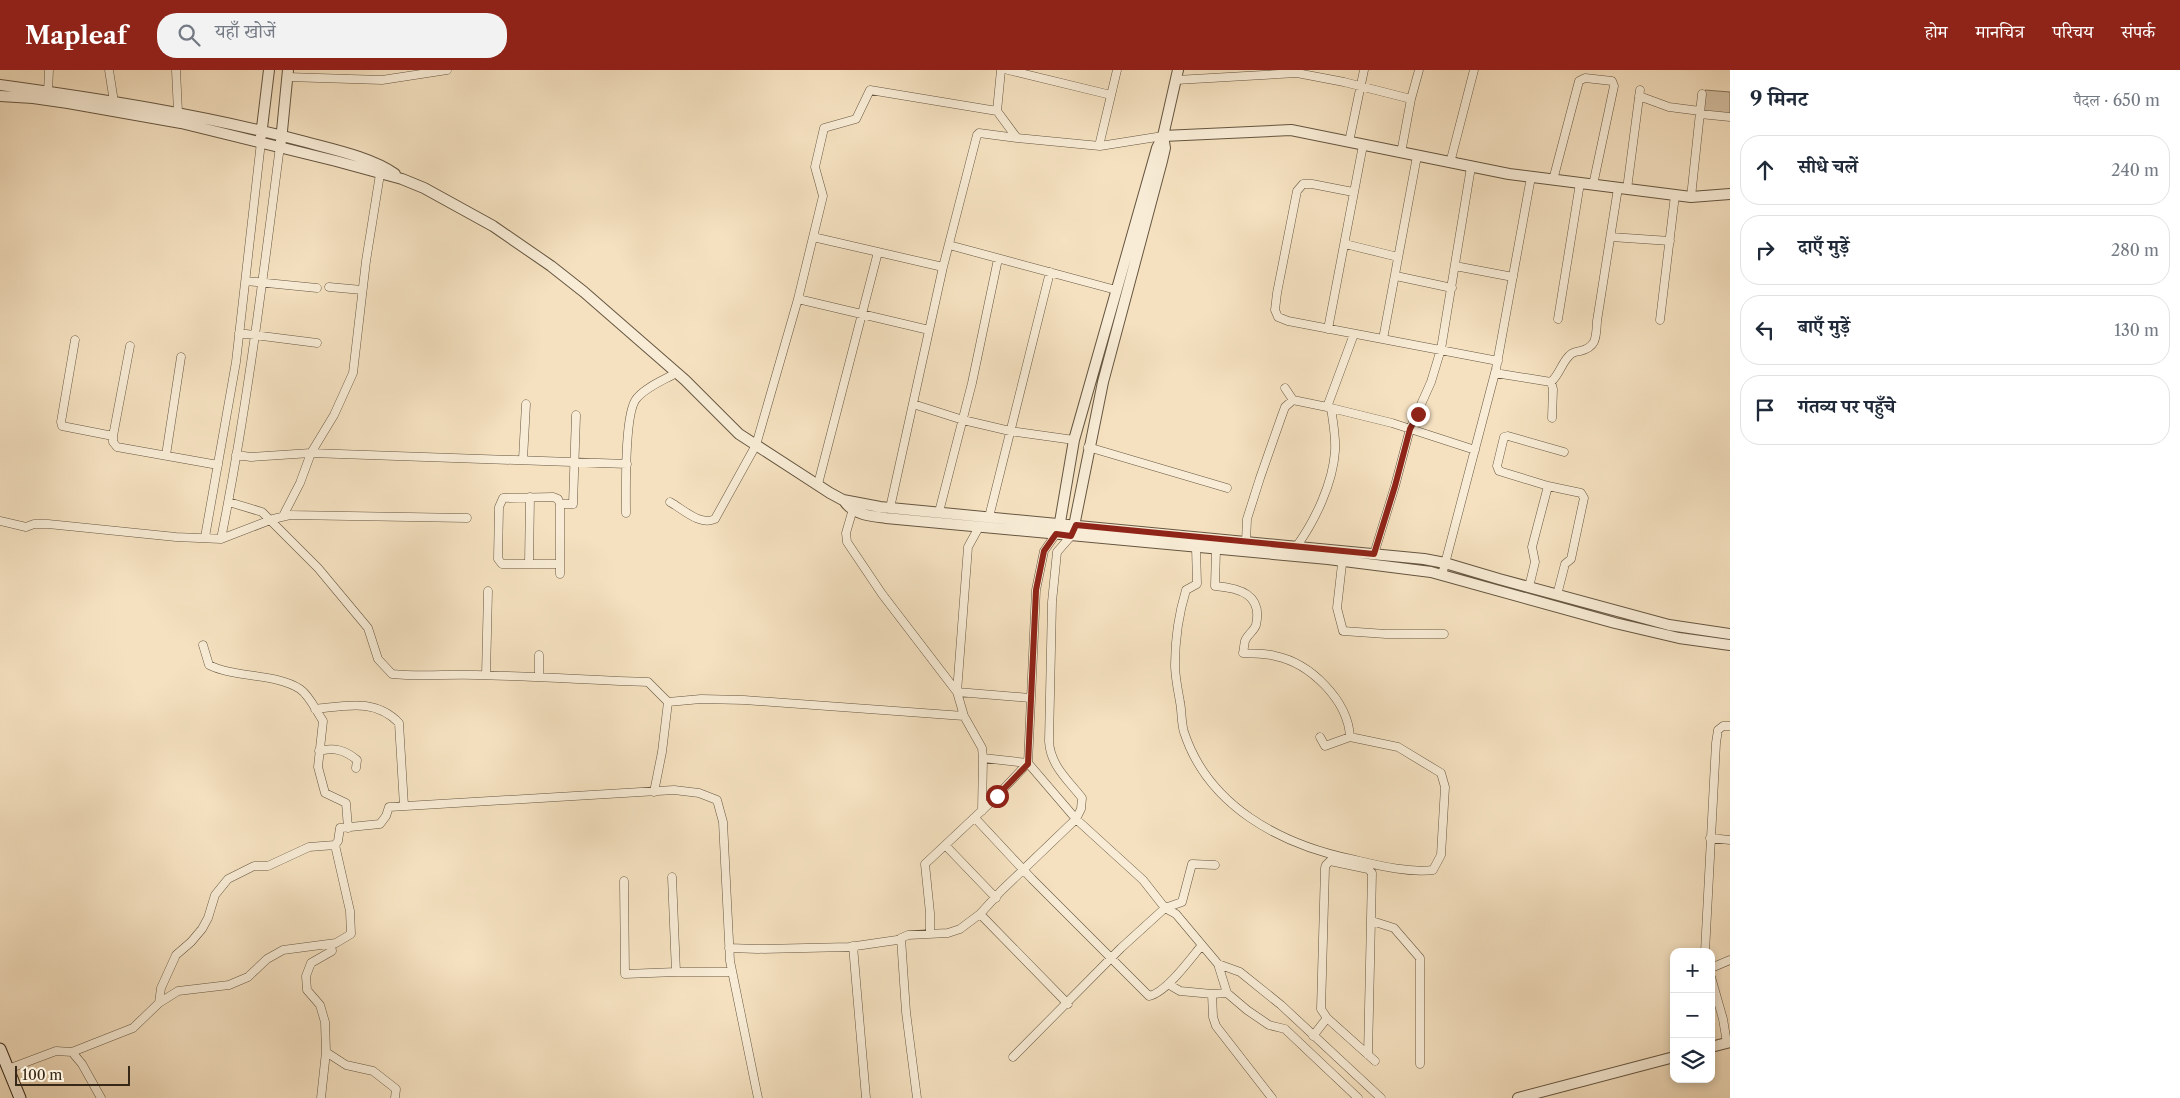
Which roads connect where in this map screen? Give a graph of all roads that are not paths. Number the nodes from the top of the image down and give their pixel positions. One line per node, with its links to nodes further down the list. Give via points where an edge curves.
1 (49, 70): 20 (street)
2 (109, 70): 25 (street)
3 (176, 70): 26 (street)
4 (269, 70): 12 (street); 30 (street)
5 (447, 70): 14 (street)
6 (1001, 70): 27 (street)
7 (1008, 70): 22 (street)
8 (1117, 70): 22 (street)
9 (1364, 70): 19 (street)
10 (1419, 70): 24 (street)
11 (1474, 70): 40 (street)
12 (285, 72): 15 (street); 33 (street)
13 (1311, 72): 16 (street); 19 (street)
14 (402, 73): 15 (street, via 382,80)
15 (331, 74)
16 (1239, 74): 17 (street)
17 (1177, 75): 31 (street)
18 (0, 86): 20 (street)
19 (1361, 86): 24 (street); 35 (street)
20 (48, 92): 25 (street)
21 (1702, 94): 28 (street)
22 (1111, 95): 37 (street)
23 (0, 96): 34 (street, via 78,104)
24 (1411, 99): 38 (street)
25 (114, 102): 26 (street)
26 (178, 112): 30 (street)
27 (997, 112): 32 (street); 52 (street, via 870,90 856,119 824,128 815,168 823,196)
28 (1700, 113): 29 (street); 47 (street, via 1669,107 1640,93); 51 (street)
29 (1730, 117)
30 (262, 131): 33 (street); 34 (street)
31 (1163, 136): 35 (street, via 1291,130); 37 (street); 71 (street); 72 (street, via 1162,161)
32 (1017, 138): 37 (street); 56 (street, via 979,133 977,136)
33 (281, 141): 34 (street); 42 (street, via 338,151); 66 (street)
34 (261, 142): 65 (street)
35 (1349, 142): 36 (street)
36 (1363, 145): 38 (street); 48 (street)
37 (1099, 146)
38 (1401, 153): 39 (street)
39 (1417, 156): 40 (street); 58 (street)
40 (1450, 163): 41 (street)
41 (1472, 167): 43 (street); 60 (street)
42 (382, 171): 70 (street); 89 (street, via 424,188 493,226 584,292)
43 (1531, 177): 44 (street); 64 (street)
44 (1553, 180): 45 (street); 46 (street, via 1579,81 1585,78 1612,82 1614,86)
45 (1580, 183): 46 (street); 75 (street)
46 (1593, 185): 47 (street)
47 (1622, 188): 50 (street); 53 (street)
48 (1353, 192): 55 (street); 77 (street, via 1312,184 1303,184 1297,191 1277,293 1278,317)
49 (1730, 194): 51 (street)
50 (1675, 195): 51 (street); 54 (street)
51 (1691, 197)
52 (813, 237): 57 (street); 73 (street)
53 (1611, 237): 54 (street); 91 (street, via 1596,342 1589,349 1571,353 1559,375)
54 (1670, 241): 76 (street)
55 (1345, 244): 58 (street); 77 (street)
56 (950, 245): 59 (street); 61 (street)
57 (878, 252): 61 (street); 74 (street)
58 (1398, 257): 63 (street)
59 (998, 259): 62 (street); 99 (street)
60 (1455, 266): 64 (street); 69 (street)
61 (943, 268): 78 (street)
62 (1050, 272): 71 (street); 101 (street)
63 (1396, 276): 69 (street); 82 (street)
64 (1513, 277): 88 (street)
65 (246, 281): 66 (street); 79 (street)
66 (262, 282): 68 (street); 81 (street)
67 (329, 287): 70 (street)
68 (318, 288)
69 (1452, 288): 86 (street)
70 (362, 290): 108 (street, via 353,373 334,416)
71 (1116, 290): 72 (street); 103 (street)
72 (1126, 292): 105 (street)
73 (798, 298): 74 (street); 104 (street)
74 (862, 314): 78 (street); 115 (street)
75 (1558, 319)
76 (1660, 320)
77 (1328, 329): 80 (street)
78 (929, 330): 95 (street)
79 (239, 333): 81 (street); 114 (street)
80 (1354, 334): 82 (street); 96 (street)
81 (255, 335): 84 (street); 110 (street)
82 (1383, 338): 86 (street)
83 (75, 340): 102 (street, via 62,426)
84 (317, 343)
85 (130, 346): 102 (street)
86 (1441, 349): 88 (street); 100 (street, via 1431,382)
87 (182, 357): 109 (street)
88 (1498, 361): 90 (street)
89 (676, 372): 104 (street, via 739,434); 113 (street, via 636,398 631,408)
90 (1495, 373): 91 (street); 106 (street)
91 (1551, 382): 98 (street)
92 (1285, 388): 93 (street)
93 (1293, 400): 96 (street); 138 (street, via 1285,407 1260,478 1247,519)
94 (526, 404): 111 (street)
95 (912, 404): 99 (street); 123 (street)
96 (1329, 408): 100 (street); 140 (street, via 1335,442 1333,464 1314,521)
97 (576, 415): 112 (street)
98 (1552, 418)
99 (962, 420): 101 (street); 124 (street)
100 (1410, 429): 106 (street); 142 (street)
101 (1010, 431): 103 (street); 127 (street)
102 (113, 436): 109 (street, via 117,447)
103 (1074, 440): 131 (street)
104 (756, 445): 115 (street); 120 (street, via 716,519 708,523)
105 (1088, 447): 117 (street); 132 (street)
106 (1475, 450): 144 (street)
107 (1564, 452): 116 (street, via 1504,437 1497,466 1499,471)
108 (311, 453): 110 (street); 111 (street); 126 (street)
109 (166, 455): 114 (street)
110 (236, 455): 119 (street)
111 (523, 459): 112 (street)
112 (574, 461): 113 (street); 121 (street, via 573,504)
113 (626, 464): 125 (street)
114 (218, 465): 136 (street)
115 (818, 484): 122 (street)
116 (1548, 486): 149 (street, via 1532,548 1534,562); 151 (street, via 1582,493 1584,498 1571,560 1565,564)
117 (1227, 488)
118 (530, 497): 121 (street, via 556,497); 145 (street); 145 (street, via 503,498 499,504 498,559 502,564)
119 (229, 502): 129 (street, via 262,512); 137 (street)
120 (670, 502)
121 (560, 504): 146 (street)
122 (854, 506): 123 (street); 133 (street, via 864,514 886,518); 159 (street, via 846,533 851,550)
123 (890, 508): 124 (street)
124 (939, 512): 127 (street)
125 (626, 513)
126 (283, 516): 128 (street); 129 (street)
127 (989, 517): 131 (street)
128 (467, 518)
129 (270, 520): 137 (street); 157 (street, via 318,568 368,628 378,659 392,674 422,677 435,674)
130 (0, 521): 136 (street, via 26,526 48,524)
131 (1060, 524): 132 (street); 134 (street)
132 (1076, 525): 135 (street); 138 (street)
133 (979, 527): 134 (street); 159 (street, via 968,547)
134 (1056, 534): 135 (street); 160 (street, via 1044,551 1036,590)
135 (1071, 536): 139 (street); 175 (street, via 1057,552 1052,602 1049,750 1057,768 1082,798)
136 (205, 537): 137 (street)
137 (221, 539)
138 (1246, 542): 140 (street)
139 (1196, 547): 141 (street); 166 (street, via 1197,584 1186,590 1181,607 1175,665 1184,732 1202,770 1222,796 1240,811 1267,830 1293,842 1325,854 1420,872 1433,870 1440,855 1445,787 1441,773 1398,747)
140 (1296, 547): 143 (street)
141 (1216, 549): 143 (street); 166 (street, via 1215,586 1235,588 1248,595 1257,610 1256,626 1245,641 1243,653 1275,656 1297,664 1322,683 1338,699)
142 (1374, 554): 143 (street); 144 (street)
143 (1342, 556): 148 (street); 152 (street, via 1338,608 1343,631)
144 (1445, 563): 148 (street); 149 (street)
145 (529, 564): 146 (street)
146 (560, 564): 147 (street)
147 (560, 574)
148 (1442, 575): 155 (street, via 1615,623 1679,638)
149 (1529, 588): 151 (street)
150 (488, 592): 157 (street)
151 (1557, 595): 153 (street, via 1669,625)
152 (1444, 634)
153 (1730, 634)
154 (203, 645): 162 (street, via 209,665 300,689)
155 (1730, 645)
156 (538, 655): 158 (street)
157 (486, 675): 158 (street)
158 (539, 678): 161 (street, via 648,682)
159 (957, 692): 160 (street); 163 (street)
160 (1030, 698): 169 (street)
161 (668, 702): 163 (street, via 744,700); 171 (street)
162 (315, 709): 167 (street, via 323,721); 172 (street, via 369,705 399,723)
163 (964, 716): 168 (street, via 982,748)
164 (1730, 726): 177 (street, via 1718,730)
165 (1320, 737): 166 (street, via 1325,746)
166 (1350, 737)
167 (319, 751): 170 (street, via 338,749 350,754 357,760); 176 (street, via 318,767 325,793 346,803)
168 (983, 758): 169 (street); 173 (street)
169 (1028, 764): 173 (street); 175 (street)
170 (356, 768)
171 (654, 792): 172 (street); 194 (street, via 699,793 717,800 723,822)
172 (404, 806): 176 (street, via 388,807 388,814 380,824)
173 (982, 811): 174 (street)
174 (974, 818): 180 (street); 182 (street)
175 (1076, 819): 182 (street); 186 (street, via 1143,880)
176 (348, 828): 179 (street, via 340,828)
177 (1710, 838): 178 (street); 195 (street)
178 (1730, 840)
179 (335, 845): 191 (street, via 350,911 351,934); 206 (street, via 309,847 268,866 254,866 228,879 215,895 202,929 176,955 161,988)
180 (946, 846): 185 (street); 189 (street, via 925,864)
181 (1215, 865): 186 (street, via 1192,864 1183,900)
182 (1023, 870): 185 (street); 196 (street)
183 (672, 877): 200 (street)
184 (624, 881): 200 (street, via 626,974)
185 (996, 898): 187 (street)
186 (1166, 908): 192 (street, via 1176,914); 196 (street)
187 (980, 914): 189 (street, via 960,929); 207 (street)
188 (1372, 921): 209 (street, via 1371,870 1327,862 1321,1010); 217 (street); 221 (street, via 1394,928 1420,958)
189 (930, 934): 190 (street)
190 (902, 938): 193 (street); 230 (street)
191 (332, 944): 206 (street, via 283,950 267,959 248,977 198,990 178,991); 216 (street, via 332,952 311,963 306,976 308,990 320,1005 325,1022)
192 (1202, 945): 198 (street); 202 (street)
193 (853, 946): 194 (street); 229 (street)
194 (730, 948): 201 (street)
195 (1705, 948)
196 (1113, 958): 202 (street, via 1149,996); 207 (street)
197 (1730, 960): 199 (street)
198 (1218, 964): 204 (street); 208 (street, via 1240,972)
199 (1715, 966)
200 (676, 972): 201 (street)
201 (732, 972): 228 (street)
202 (1168, 984): 205 (street, via 1180,991)
203 (1715, 991): 212 (street)
204 (1227, 993): 205 (street); 210 (street, via 1268,1025)
205 (1212, 994): 231 (street, via 1213,1018 1219,1031)
206 (159, 1003): 215 (street, via 133,1028)
207 (1068, 1004): 218 (street)
208 (1294, 1018): 210 (street); 211 (street)
209 (1327, 1018): 211 (street); 217 (street)
210 (1285, 1030): 232 (street)
211 (1313, 1036): 233 (street)
212 (1728, 1042): 213 (street)
213 (1715, 1046)
214 (0, 1049): 222 (main road)
215 (72, 1052): 222 (street, via 56,1051); 225 (street)
216 (326, 1052): 226 (street); 227 (street, via 346,1065 373,1071 396,1089)
217 (1368, 1055): 220 (street)
218 (1013, 1057)
219 (1670, 1058): 223 (street)
220 (1375, 1061)
221 (1420, 1064)
222 (8, 1069): 224 (main road)
223 (1523, 1097)
224 (20, 1098)
225 (101, 1098)
226 (321, 1098)
227 (395, 1098)
228 (758, 1098)
229 (866, 1098)
230 (916, 1098)
231 (1272, 1098)
232 (1358, 1098)
233 (1382, 1098)

